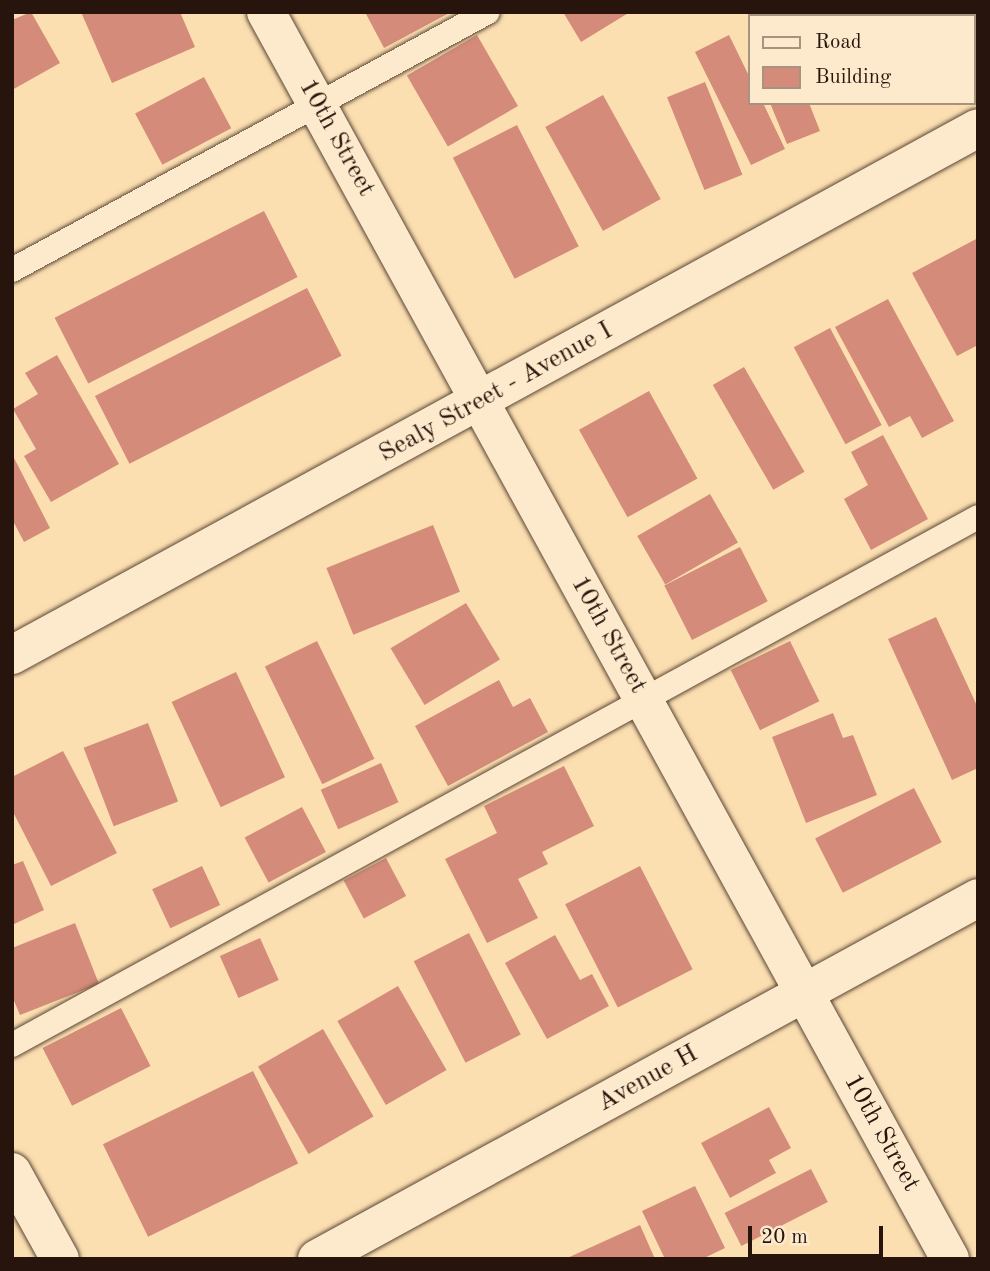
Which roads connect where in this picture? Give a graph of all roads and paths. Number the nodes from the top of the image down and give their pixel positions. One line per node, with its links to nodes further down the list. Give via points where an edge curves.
1 (266, 12): 3 (street, 10th Street)
2 (488, 12): 3 (lane)
3 (317, 104): 5 (lane); 6 (street, 10th Street)
4 (978, 128): 6 (street, Sealy Street - Avenue I)
5 (12, 270)
6 (481, 401): 8 (street, Sealy Street - Avenue I); 9 (street, 10th Street)
7 (978, 517): 9 (lane)
8 (12, 655)
9 (644, 700): 11 (street, 10th Street); 12 (lane)
10 (978, 898): 11 (street, Avenue H)
11 (804, 994): 15 (street, Avenue H); 16 (street, 10th Street)
12 (12, 1045)
13 (12, 1172): 14 (street)
14 (60, 1259)
15 (317, 1259)
16 (950, 1259)

